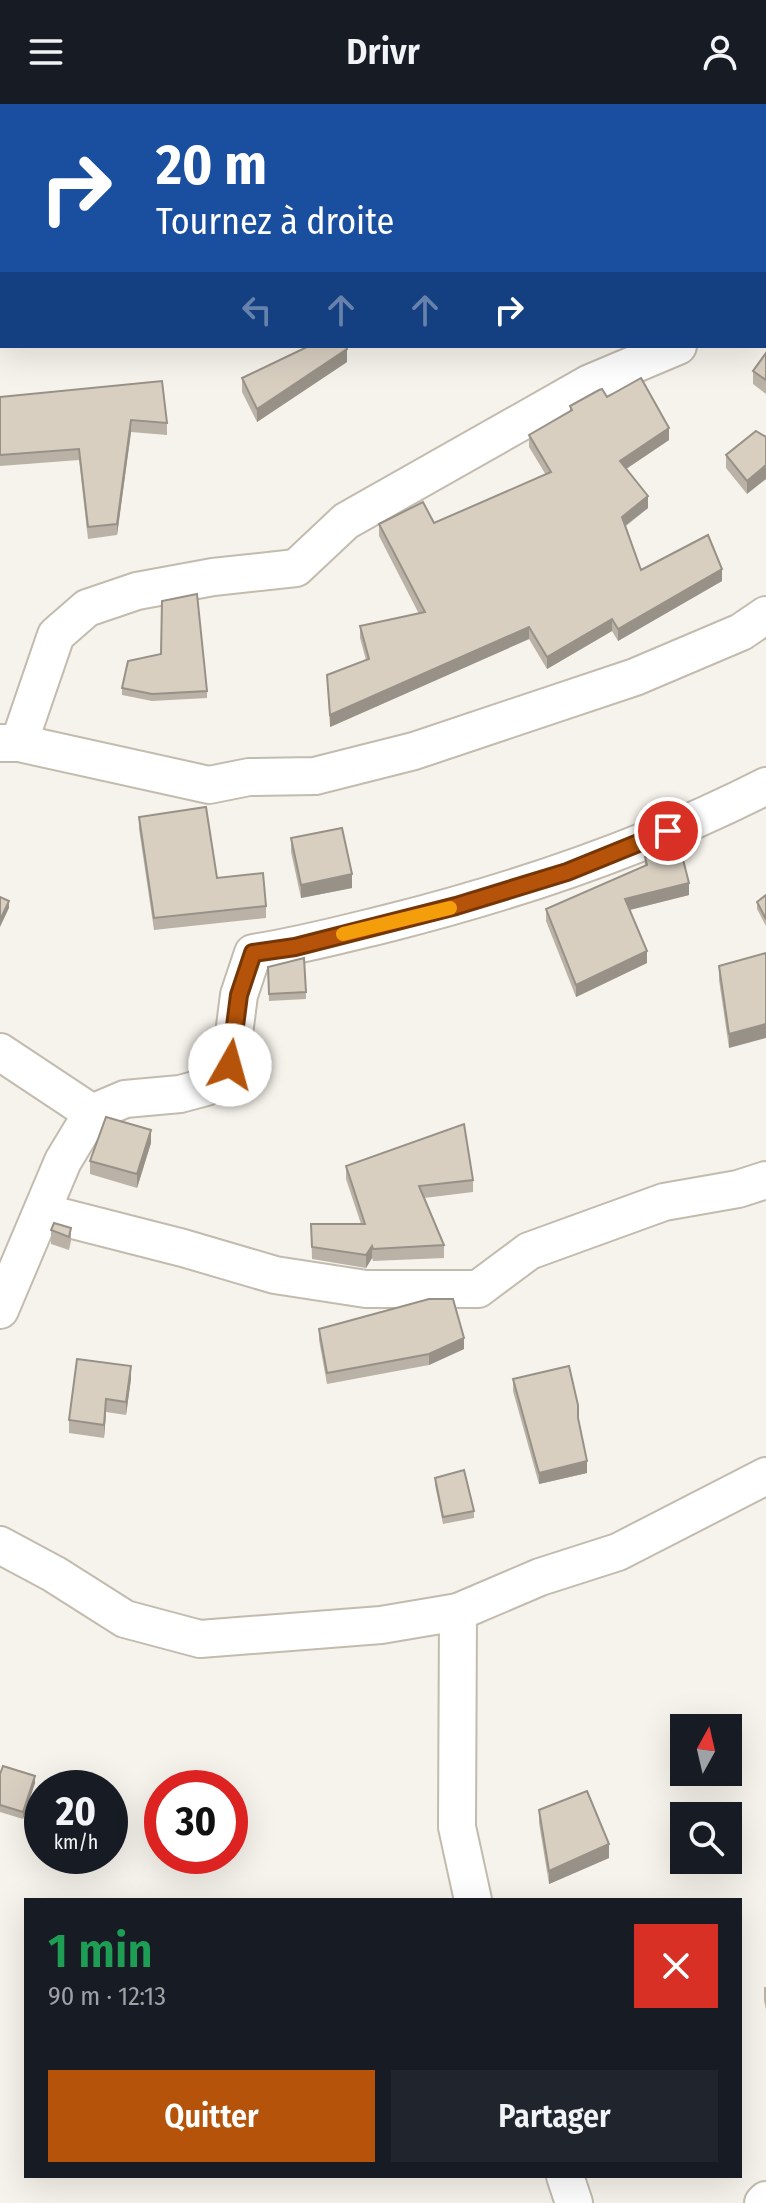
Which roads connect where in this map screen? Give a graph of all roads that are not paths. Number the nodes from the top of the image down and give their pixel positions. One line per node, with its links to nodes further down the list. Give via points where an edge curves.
1 (673, 348): 3 (street, via 590,383 346,521 296,568 137,591 87,608 56,635)
2 (766, 615): 3 (street, via 741,632 635,677 414,751 315,776 249,777 209,785)
3 (10, 743)
4 (766, 786): 6 (street, via 567,872 456,906 253,953 239,995 230,1065 206,1087 125,1099)
5 (0, 1052): 6 (street)
6 (92, 1113): 8 (street, via 63,1161)
7 (766, 1180): 8 (street, via 664,1202 529,1251 478,1289 366,1289 275,1275)
8 (42, 1212): 9 (street)
9 (0, 1310)
10 (766, 1476): 12 (street, via 618,1552)
11 (0, 1545): 12 (street, via 125,1619 200,1639 381,1625)
12 (458, 1612): 13 (street, via 457,1827)
13 (473, 1898)
14 (566, 2178): 15 (street)
15 (574, 2203)

